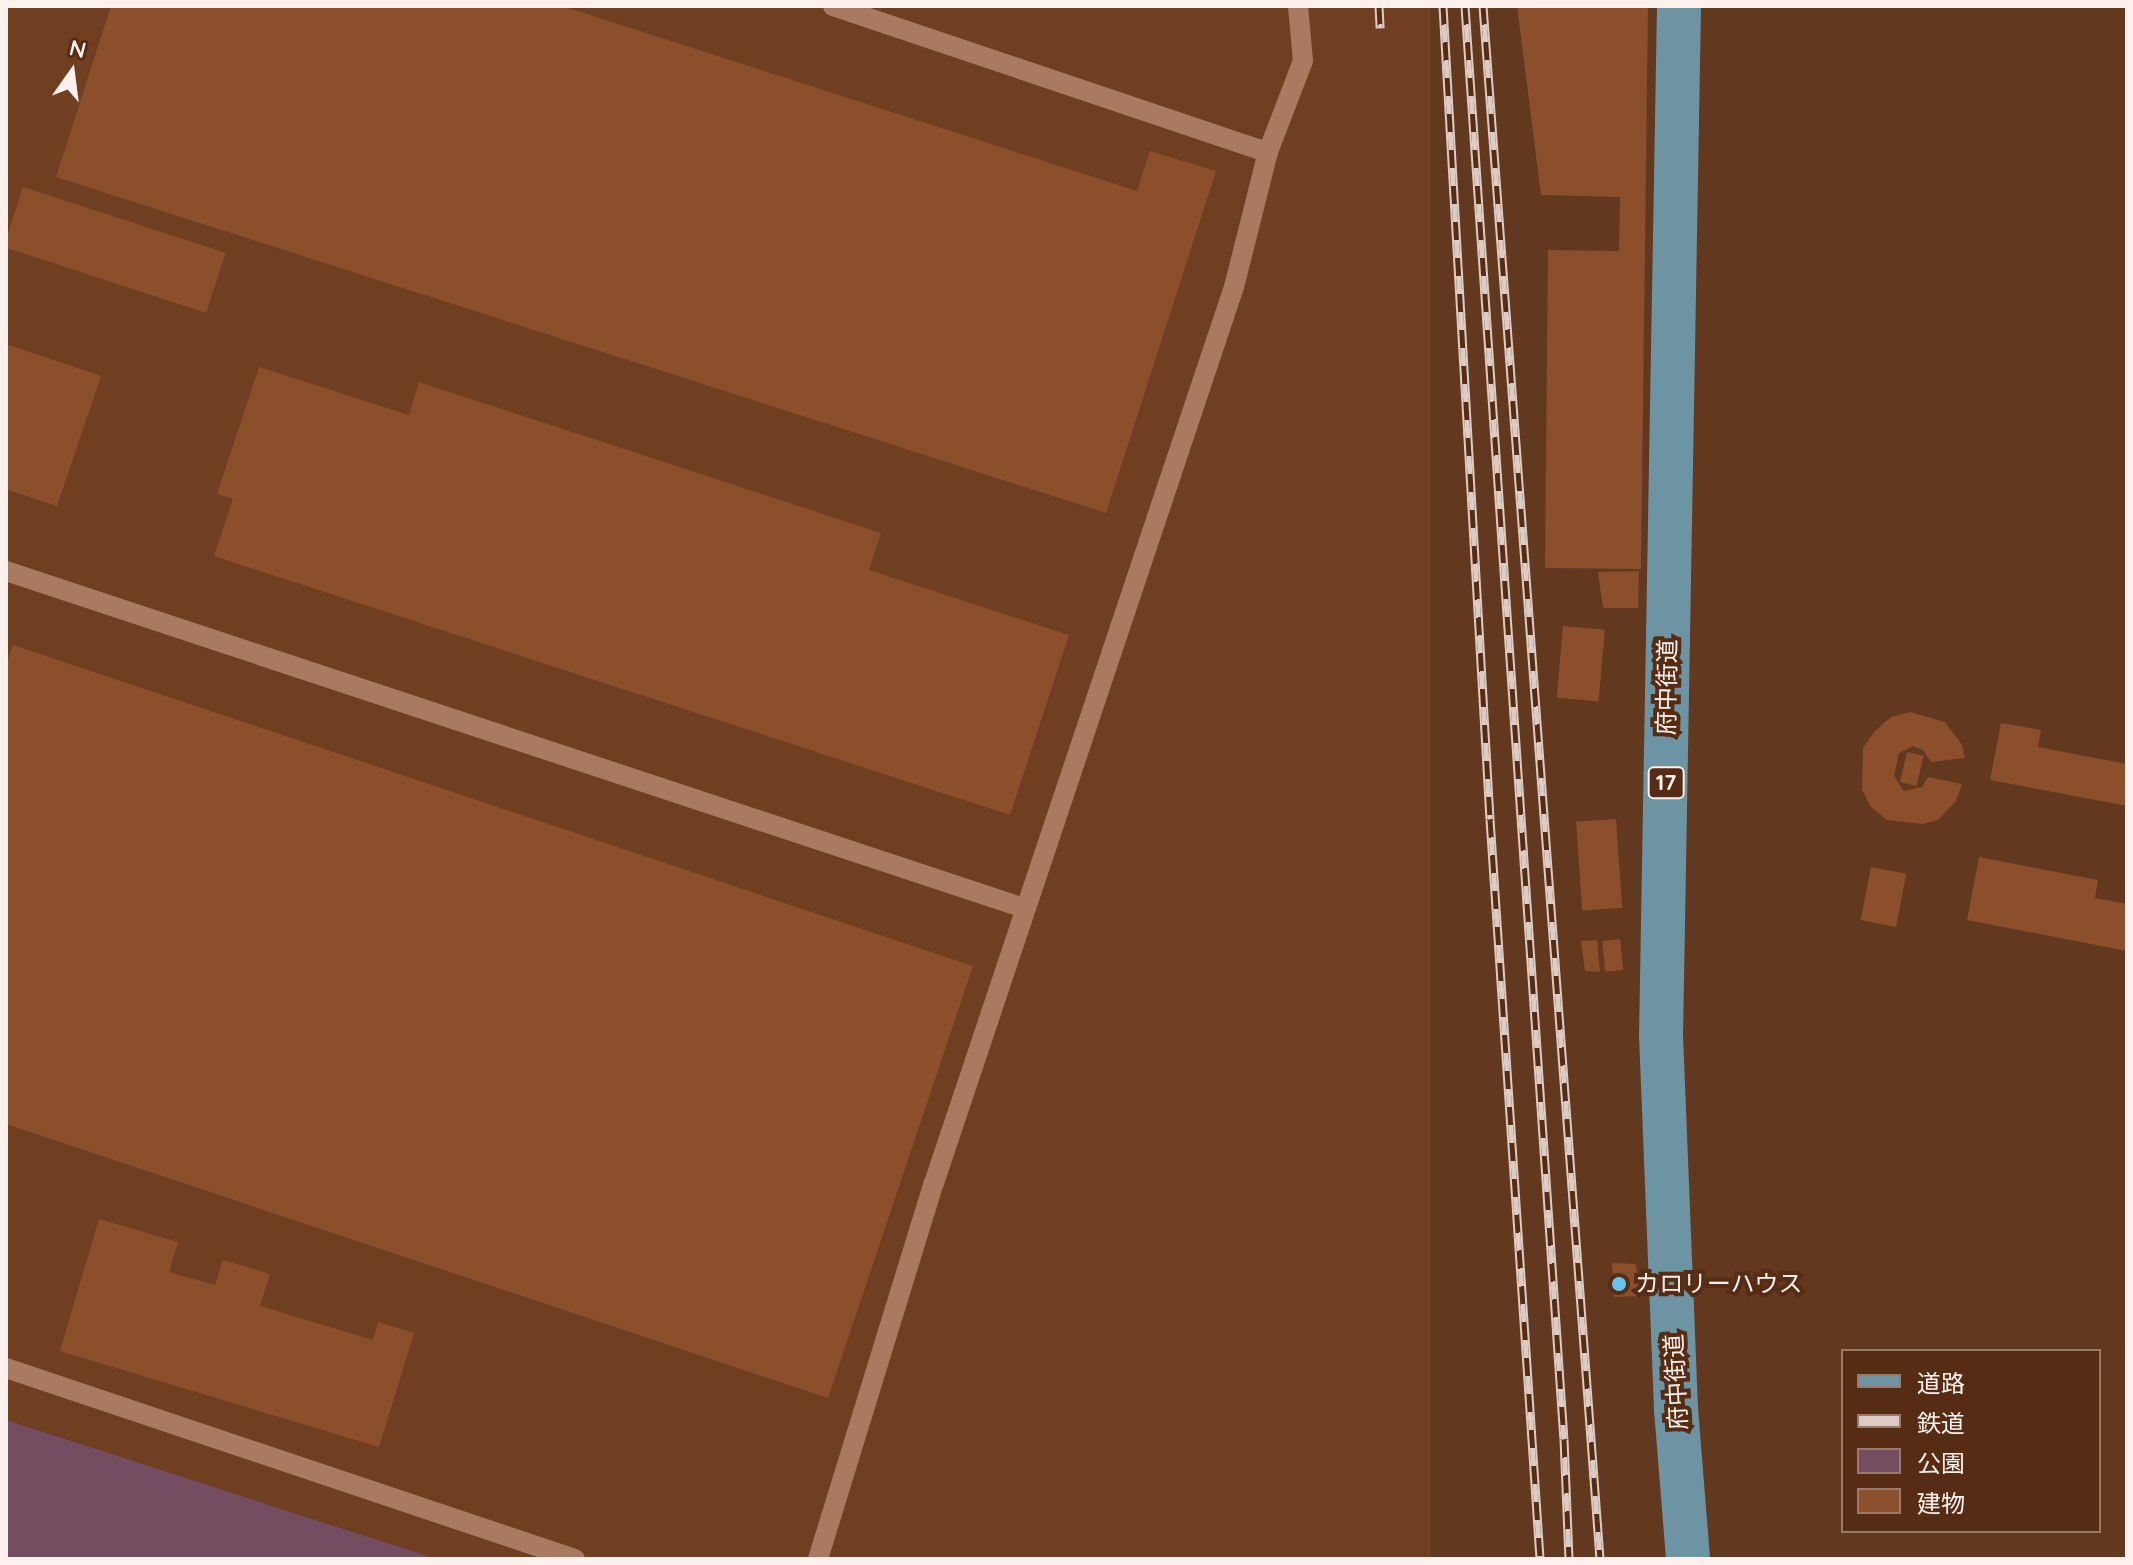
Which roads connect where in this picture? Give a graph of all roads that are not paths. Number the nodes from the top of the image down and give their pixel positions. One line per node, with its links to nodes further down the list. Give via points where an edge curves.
1 (833, 6): 4 (lane)
2 (1298, 6): 4 (lane, via 1303,61)
3 (1679, 6): 10 (main road, 府中街道 / 17, via 1661,1035 1676,1409)
4 (1268, 152): 6 (lane, via 1234,287)
5 (6, 571): 6 (lane)
6 (1024, 908): 9 (lane)
7 (6, 1368): 8 (lane)
8 (575, 1559)
9 (818, 1559)
10 (1688, 1559)

